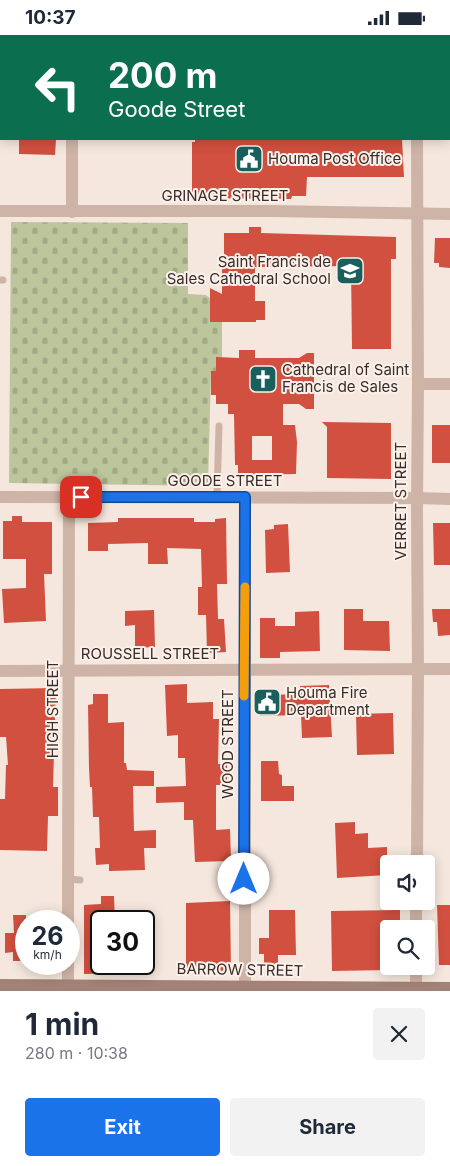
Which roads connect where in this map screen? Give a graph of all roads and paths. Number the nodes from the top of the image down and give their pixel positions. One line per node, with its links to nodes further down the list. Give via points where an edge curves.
1 (72, 140): 4 (street)
2 (417, 140): 5 (street, VERRET STREET)
3 (0, 211): 4 (street, GRINAGE STREET)
4 (72, 212): 5 (street, GRINAGE STREET)
5 (417, 214): 6 (street, GRINAGE STREET); 7 (street, VERRET STREET)
6 (450, 214)
7 (418, 384): 8 (street); 14 (street, VERRET STREET)
8 (450, 384)
9 (218, 426): 12 (lane)
10 (0, 497): 11 (street, GOODE STREET)
11 (69, 497): 12 (street, GOODE STREET); 20 (street, HIGH STREET)
12 (217, 497): 13 (street, GOODE STREET)
13 (245, 497): 14 (street, GOODE STREET); 17 (street, WOOD STREET)
14 (417, 498): 15 (street, GOODE STREET); 18 (street, VERRET STREET)
15 (450, 499)
16 (450, 669): 18 (street, ROUSSELL STREET)
17 (244, 670): 18 (street, ROUSSELL STREET); 20 (street, ROUSSELL STREET); 28 (street, WOOD STREET, via 240,880)
18 (418, 670): 21 (street, VERRET STREET)
19 (0, 671): 20 (street, ROUSSELL STREET)
20 (69, 671): 22 (street, HIGH STREET, via 74,880)
21 (417, 855)
22 (70, 910)
23 (68, 975): 26 (street)
24 (416, 975): 29 (street)
25 (0, 985): 26 (main road, BARROW STREET)
26 (68, 988): 28 (main road, BARROW STREET)
27 (450, 988): 29 (main road, BARROW STREET)
28 (245, 989): 29 (main road, BARROW STREET)
29 (416, 989)

